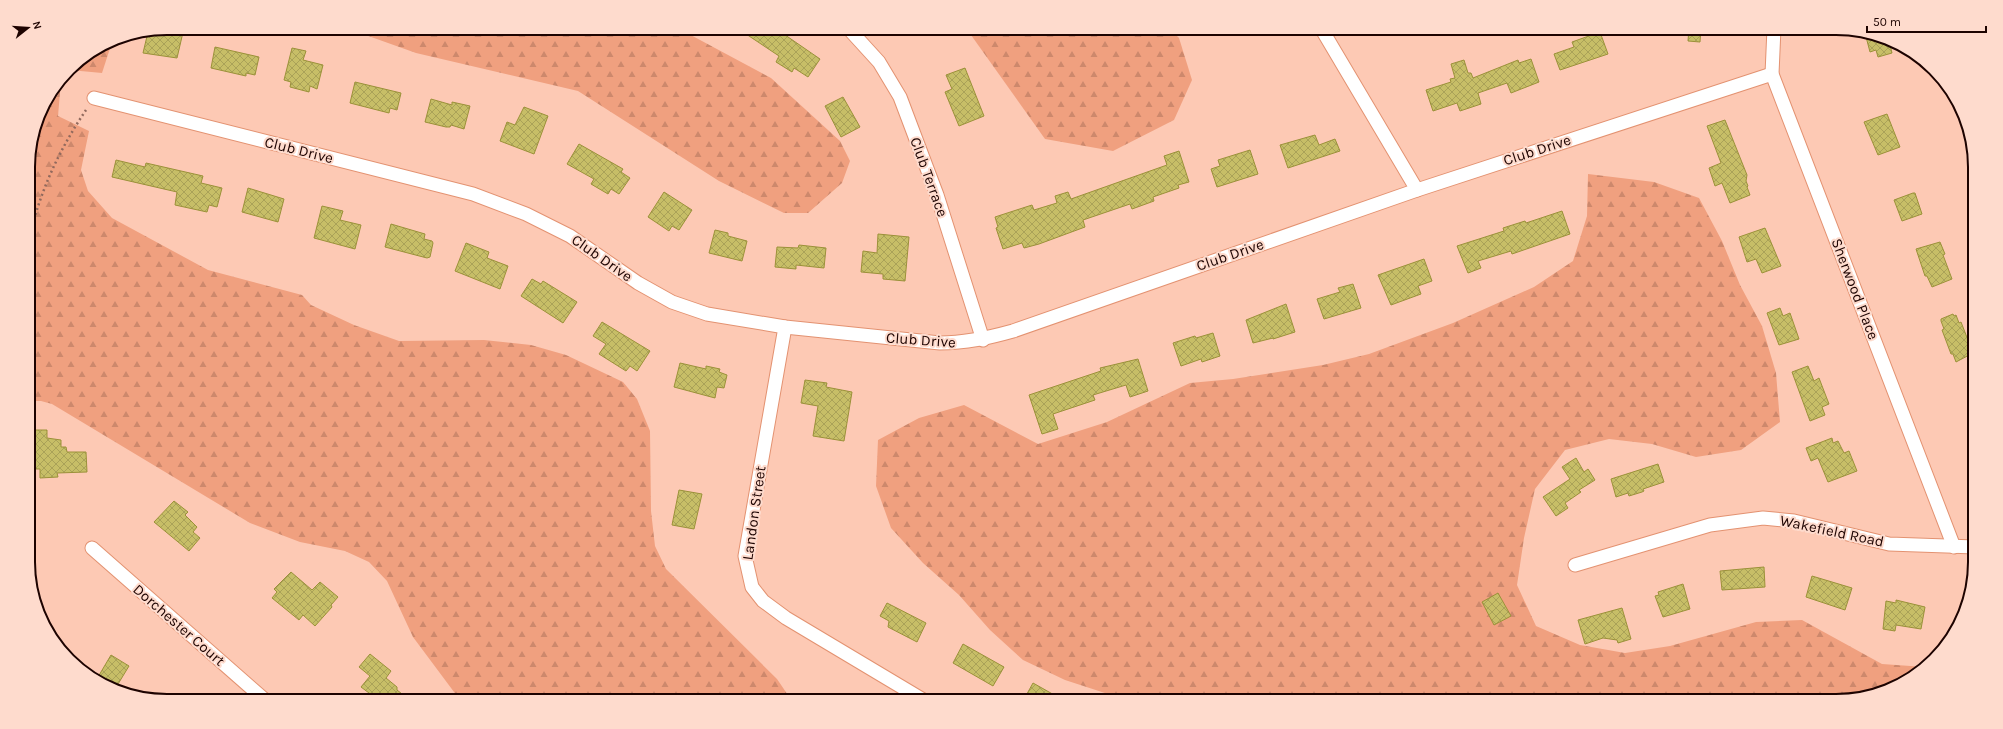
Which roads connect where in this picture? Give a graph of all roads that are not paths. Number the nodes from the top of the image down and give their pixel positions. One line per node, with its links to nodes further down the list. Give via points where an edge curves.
1 (854, 35): 8 (street, Club Terrace, via 879,62 900,97 937,195)
2 (1326, 35): 6 (street)
3 (1774, 35): 4 (street, Sherwood Place)
4 (1772, 74): 6 (street, Club Drive); 9 (street, Sherwood Place)
5 (94, 98): 7 (street, Club Drive, via 473,194 526,214 570,236 638,283 672,302 707,314)
6 (1418, 190): 8 (street, Club Drive)
7 (785, 327): 8 (street, Club Drive, via 940,343); 14 (street, Landon Street, via 745,556 752,587 763,601 786,618)
8 (983, 340)
9 (1954, 547): 10 (street, Wakefield Road); 12 (street, Wakefield Road, via 1889,544 1794,521 1763,518 1710,525)
10 (1968, 547)
11 (92, 548): 13 (street, Dorchester Court)
12 (1575, 565)
13 (258, 694)
14 (913, 694)

